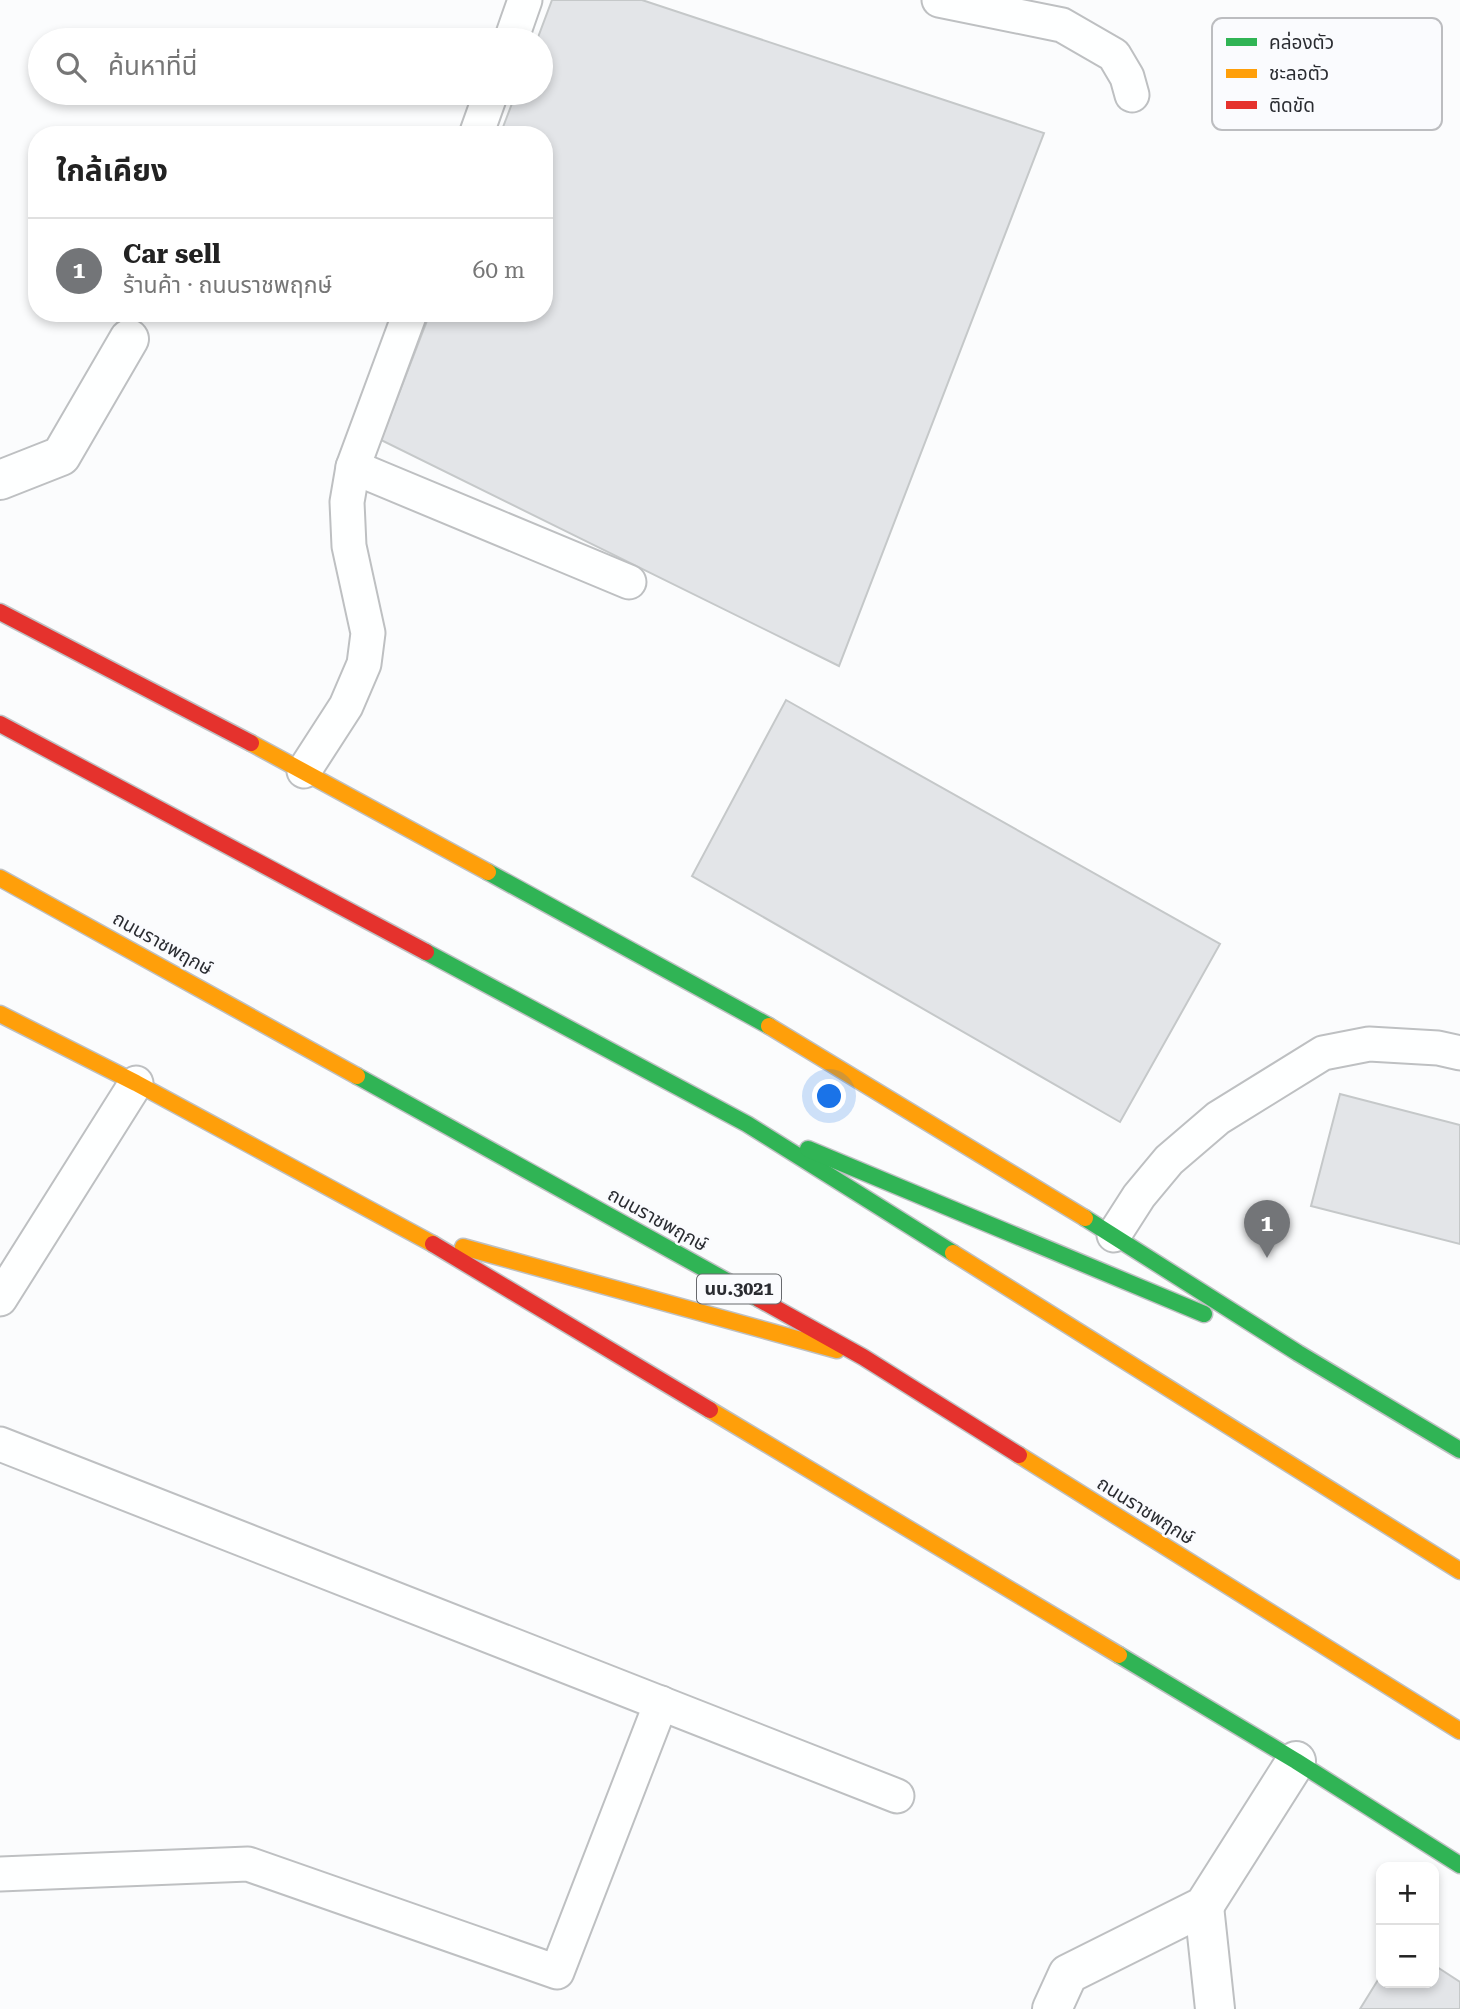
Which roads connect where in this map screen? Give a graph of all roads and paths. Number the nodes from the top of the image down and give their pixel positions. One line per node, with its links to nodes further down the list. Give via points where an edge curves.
1 (525, 0): 3 (lane)
2 (939, 0): 4 (lane, via 1062,25 1114,55)
3 (514, 28)
4 (1132, 95)
5 (487, 105): 6 (lane)
6 (479, 126)
7 (407, 322): 9 (lane)
8 (129, 339): 10 (street, via 61,456)
9 (353, 467): 11 (lane); 14 (lane, via 347,502 349,546 368,633 364,664 346,706)
10 (0, 480)
11 (629, 582)
12 (0, 612): 14 (main road)
13 (0, 724): 19 (main road)
14 (304, 771): 21 (main road, via 772,1027)
15 (0, 878): 24 (main road, ถนนราชพฤกษ์ / นบ.3021)
16 (0, 1014): 18 (main road)
17 (1460, 1053): 21 (lane, via 1369,1044 1323,1053 1218,1118 1169,1160)
18 (136, 1083): 20 (main road); 22 (lane)
19 (747, 1124): 23 (main road); 27 (main road)
20 (416, 1234): 24 (main road); 30 (main road)
21 (1114, 1235): 23 (main road)
22 (0, 1299)
23 (1298, 1353): 26 (main road)
24 (863, 1357): 29 (main road, ถนนราชพฤกษ์ / นบ.3021)
25 (0, 1444): 28 (lane)
26 (1460, 1450)
27 (1460, 1571)
28 (661, 1703): 31 (lane); 33 (lane, via 557,1972 248,1864)
29 (1460, 1731)
30 (1297, 1761): 32 (main road); 34 (street)
31 (897, 1796)
32 (1460, 1865)
33 (0, 1874)
34 (1204, 1906): 35 (street, via 1068,1974); 36 (street)
35 (1052, 2009)
36 (1215, 2009)

